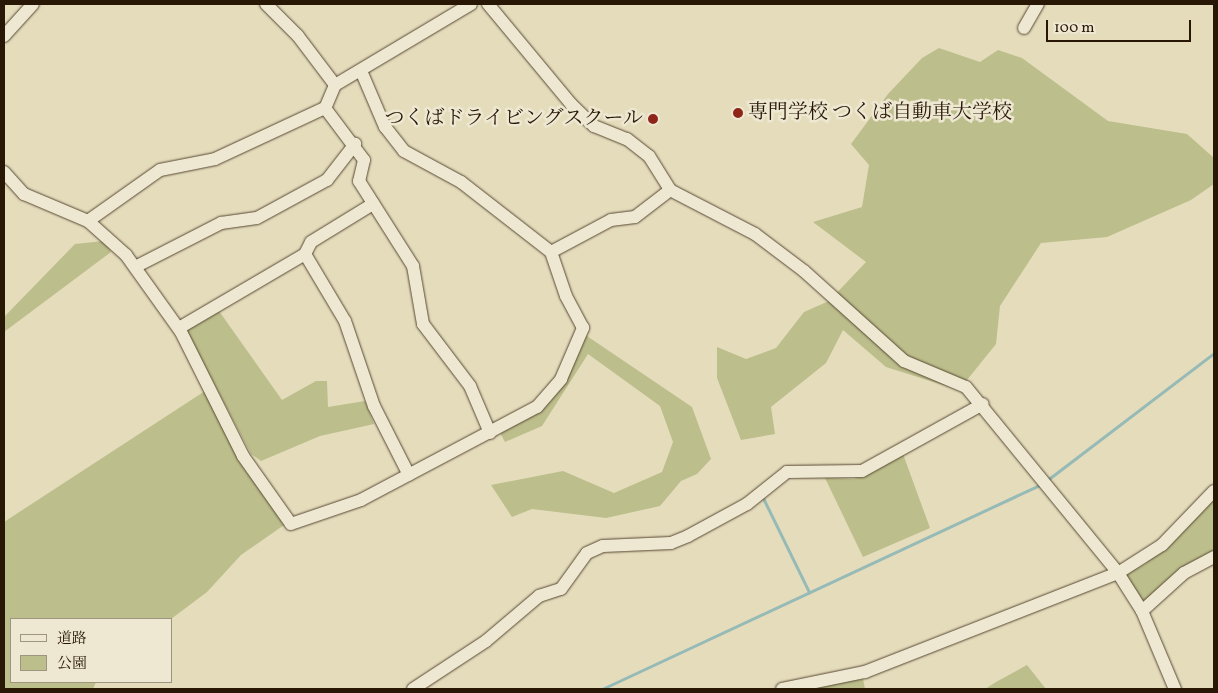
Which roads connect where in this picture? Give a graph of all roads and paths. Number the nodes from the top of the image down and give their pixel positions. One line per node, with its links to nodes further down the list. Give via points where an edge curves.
1 (33, 4): 7 (street)
2 (266, 4): 9 (street, via 298,36)
3 (471, 4): 8 (street)
4 (488, 4): 13 (street, via 571,104 594,126 627,139 649,156)
5 (1038, 4): 6 (street)
6 (1024, 28)
7 (4, 36)
8 (362, 73): 9 (street); 16 (street, via 384,127 404,151 461,182)
9 (335, 85): 10 (street)
10 (325, 108): 11 (street); 15 (street, via 215,159 160,170)
11 (354, 144): 14 (street, via 364,160 360,181); 18 (street, via 318,185 258,218 222,223)
12 (4, 172): 15 (street, via 24,194)
13 (670, 190): 16 (street, via 635,217 611,220); 20 (street, via 755,234 804,271 904,361 966,387)
14 (373, 204): 17 (street, via 311,242); 21 (street, via 413,266 423,324 470,386)
15 (88, 222): 18 (street)
16 (550, 252): 21 (street, via 566,296 583,328 561,379 549,395)
17 (305, 254): 19 (street); 22 (street, via 345,321 374,406)
18 (135, 267): 19 (street)
19 (179, 328): 22 (street, via 243,456 292,524 361,500)
20 (983, 404): 25 (street); 27 (street, via 862,472 787,472 747,504 688,536 670,543 603,546 587,553 561,589 539,596 486,641)
21 (490, 433): 22 (street)
22 (409, 475)
23 (1214, 491): 25 (street, via 1162,545)
24 (1214, 557): 26 (street, via 1184,573)
25 (1118, 573): 26 (street); 28 (street, via 865,672)
26 (1142, 612): 29 (street)
27 (413, 689)
28 (782, 689)
29 (1175, 689)

